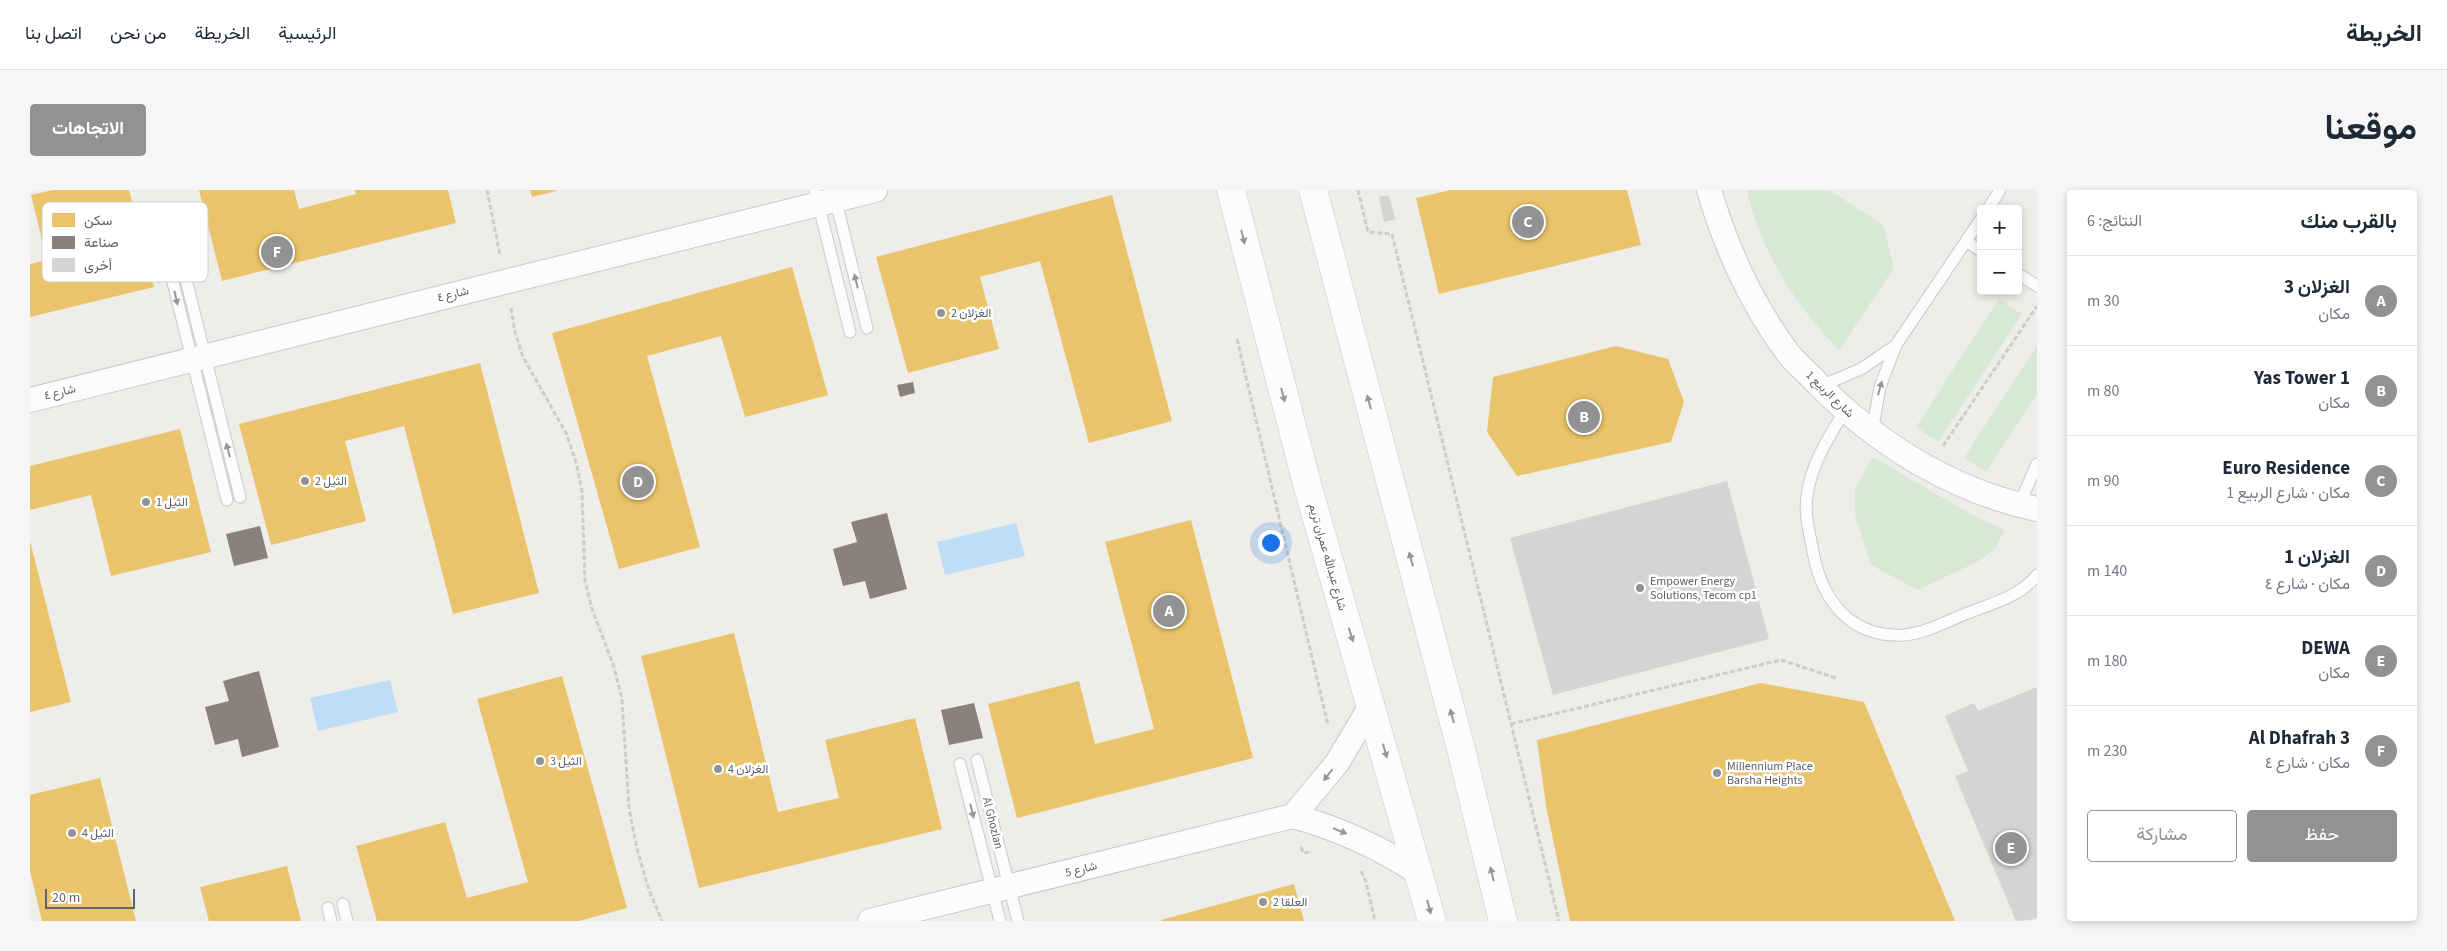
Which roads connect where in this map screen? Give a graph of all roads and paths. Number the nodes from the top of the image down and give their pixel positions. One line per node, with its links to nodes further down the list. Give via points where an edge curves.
1 (486, 190): 14 (path)
2 (876, 190): 8 (street, شارع ٤)
3 (1313, 190): 55 (main road, one-way to 3, via 1461,749)
4 (1358, 190): 36 (path, via 1368,232 1392,234)
5 (1709, 190): 24 (street, شارع الربيع 1, via 1747,286 1789,354)
6 (2000, 190): 9 (lane)
7 (1231, 191): 35 (main road, شارع عبدالله عمران تريم, one-way to 35, via 1305,475)
8 (826, 196): 14 (street, شارع ٤); 19 (lane, one-way to 8); 20 (lane)
9 (1991, 205)
10 (1977, 225): 11 (lane)
11 (1966, 241): 12 (lane); 22 (lane)
12 (1980, 250)
13 (2022, 277): 17 (lane)
14 (505, 281): 23 (street, شارع ٤); 49 (path, via 523,357 562,424 576,462 583,506 585,581 622,699 631,816 649,890)
15 (175, 282): 23 (lane, one-way to 23)
16 (183, 282): 23 (lane)
17 (2037, 286)
18 (2037, 305): 29 (path)
19 (867, 328)
20 (850, 332)
21 (1236, 338): 37 (path)
22 (1896, 345): 24 (lane, via 1861,369); 27 (lane, one-way to 22, via 1880,388)
23 (197, 358): 25 (street, شارع ٤); 30 (lane, one-way to 23); 31 (lane)
24 (1820, 386): 26 (street, شارع الربيع 1)
25 (30, 400)
26 (1845, 410): 27 (street, شارع الربيع 1); 33 (lane, via 1816,464 1806,496 1816,570 1826,594 1842,614 1863,628 1883,634 1904,635 1925,630 2012,595)
27 (1872, 432): 29 (street, شارع الربيع 1)
28 (2037, 464): 32 (lane)
29 (1928, 469): 32 (street, شارع الربيع 1, via 1972,490)
30 (240, 497)
31 (227, 500)
32 (2028, 507)
33 (2037, 575)
34 (1836, 678): 36 (path, via 1781,660)
35 (1372, 704): 40 (street, one-way to 40, via 1337,763); 43 (main road, شارع عبدالله عمران تريم, one-way to 43)
36 (1511, 724): 56 (path)
37 (1330, 734)
38 (977, 760): 44 (lane, Al Ghozlan)
39 (960, 764): 44 (lane, Al Ghozlan, one-way to 44)
40 (1293, 816): 41 (path, via 1303,854); 43 (street, one-way to 43, via 1359,838); 44 (street, شارع 5)
41 (1320, 851)
42 (1356, 866): 53 (path, via 1366,882)
43 (1420, 874): 54 (main road, شارع عبدالله عمران تريم, one-way to 54)
44 (1000, 889): 50 (street, شارع 5); 51 (lane); 52 (lane)
45 (343, 904): 48 (lane)
46 (328, 908): 47 (lane)
47 (331, 921)
48 (347, 921)
49 (662, 921)
50 (870, 921)
51 (1000, 921)
52 (1018, 921)
53 (1375, 921)
54 (1432, 921)
55 (1503, 921)
56 (1559, 921)

